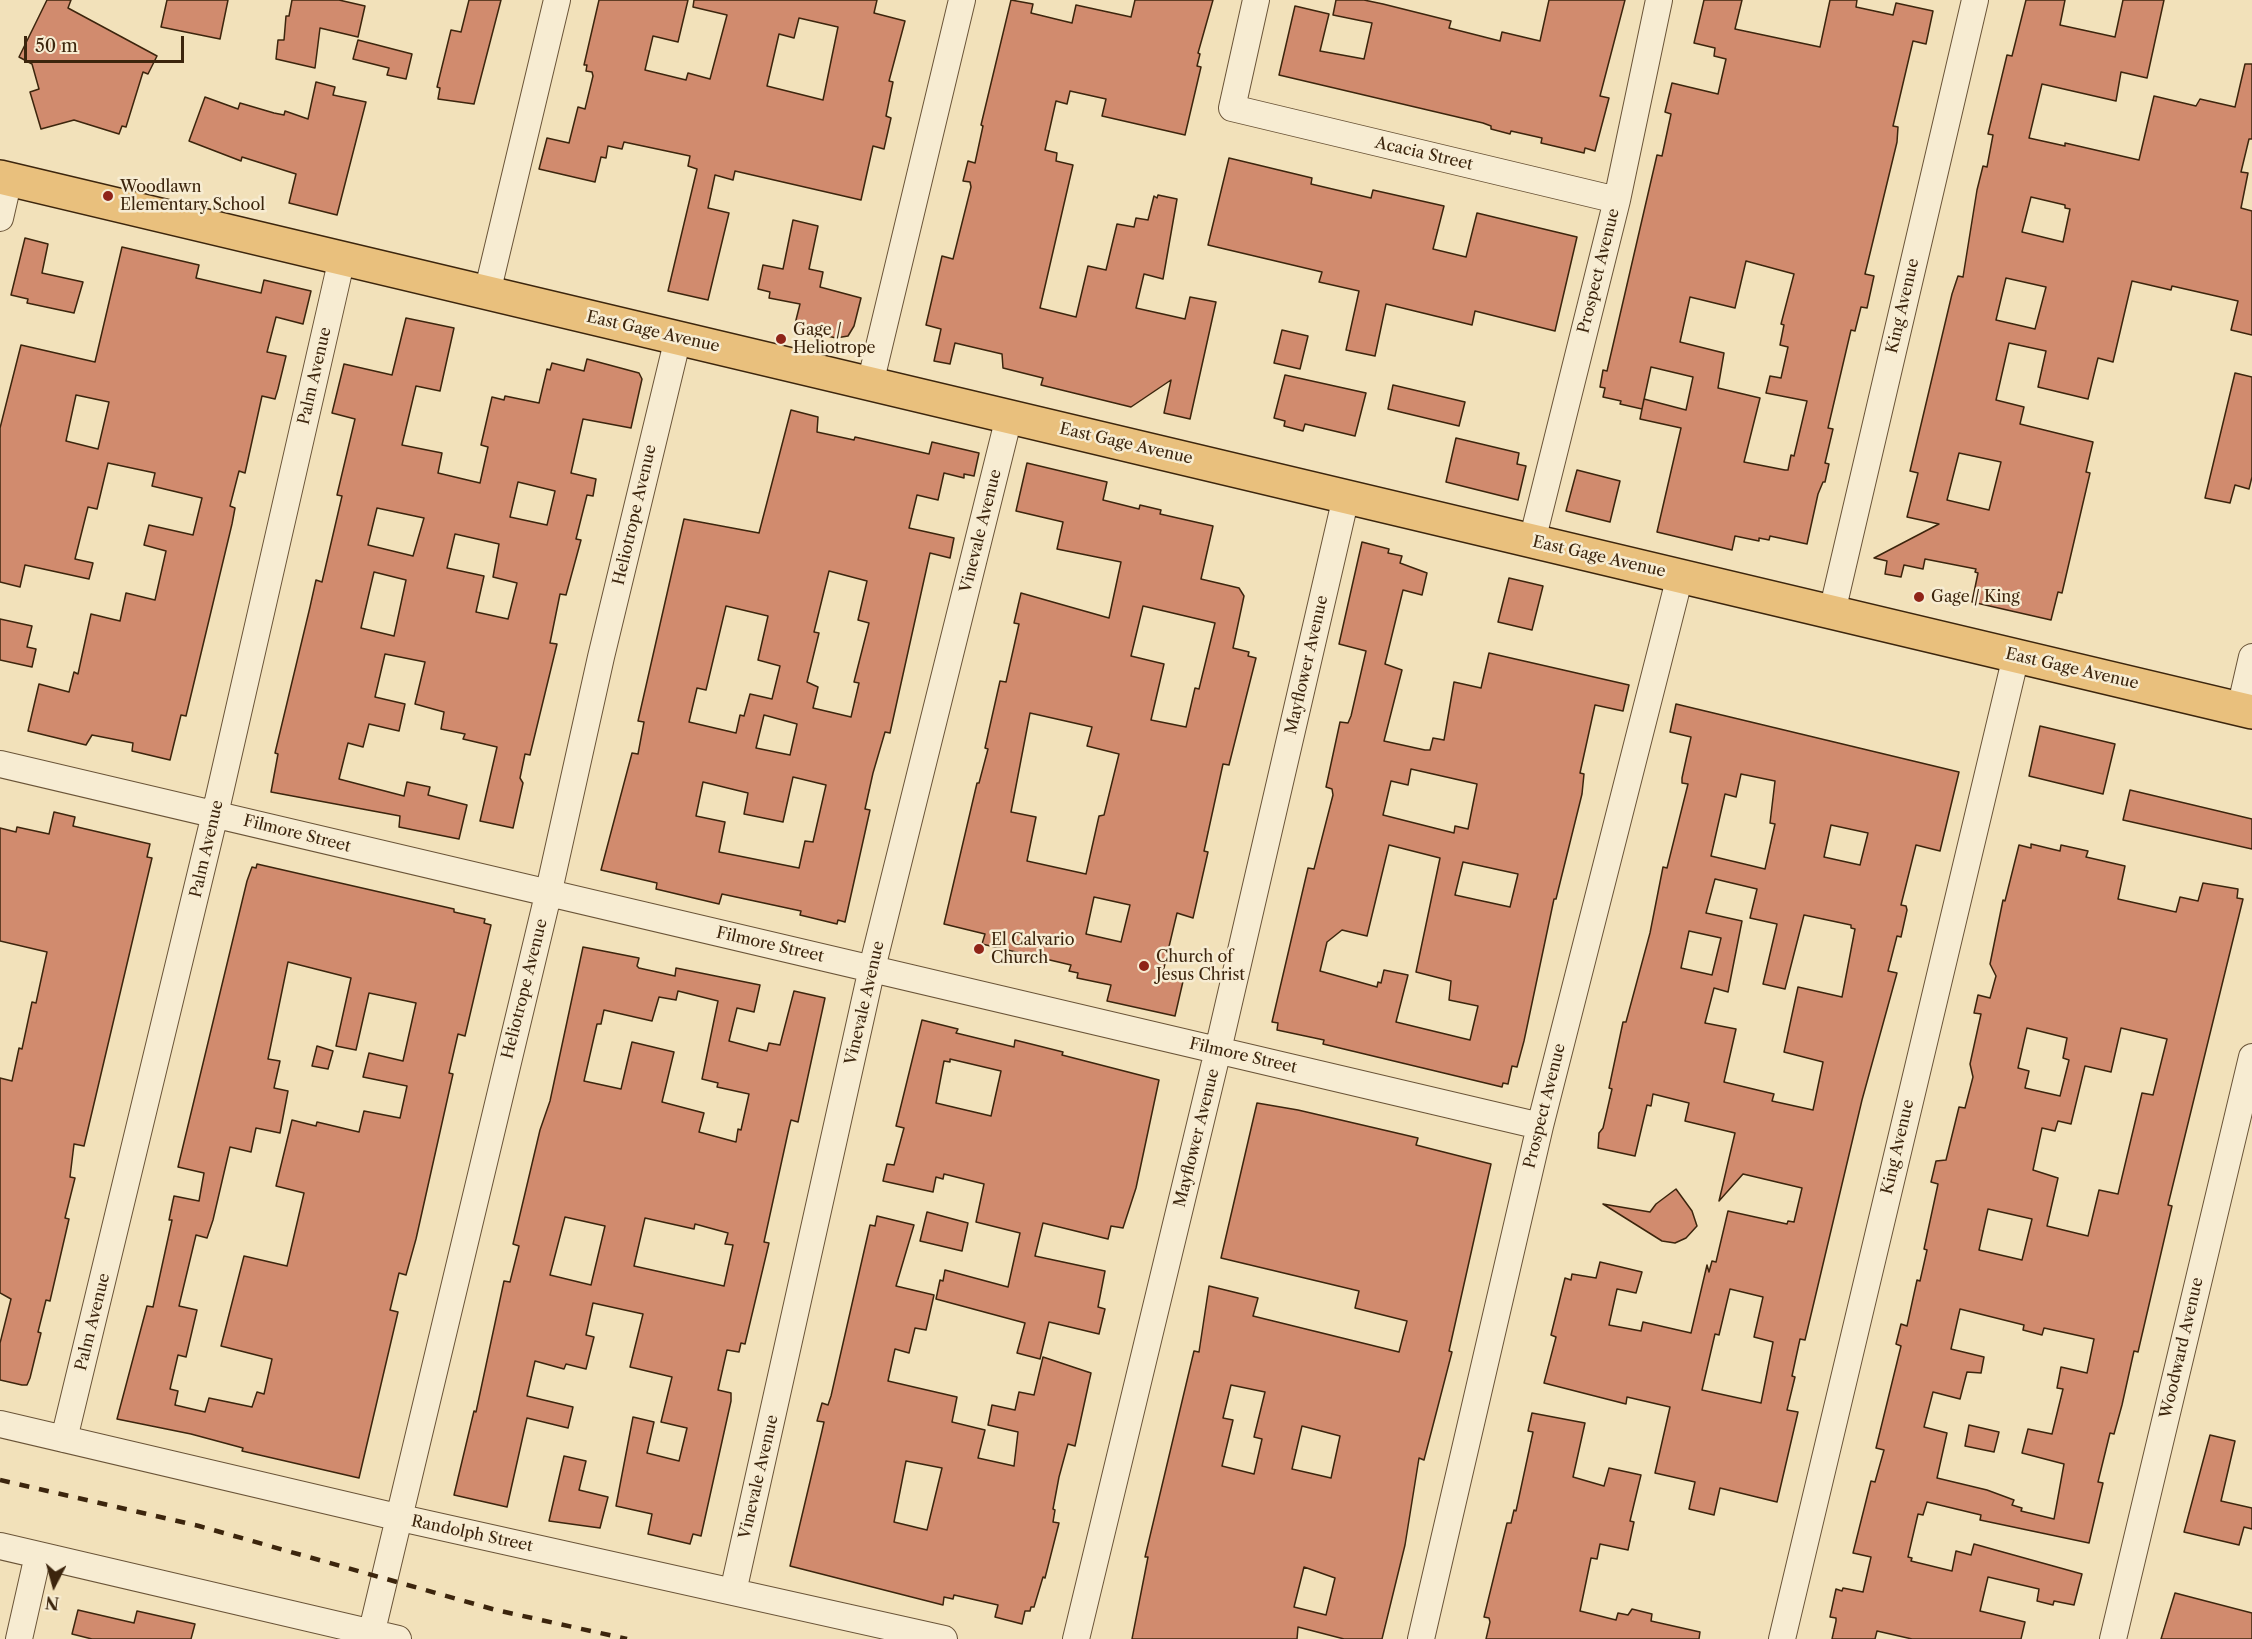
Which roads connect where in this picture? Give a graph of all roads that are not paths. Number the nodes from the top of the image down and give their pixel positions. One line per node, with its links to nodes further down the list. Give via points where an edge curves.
1 (557, 0): 10 (street)
2 (962, 0): 12 (street)
3 (1256, 0): 7 (street, Acacia Street, via 1232,108)
4 (1659, 0): 7 (street, Prospect Avenue)
5 (1975, 0): 17 (street, King Avenue)
6 (4, 178): 8 (street); 9 (main road, East Gage Avenue)
7 (1617, 200): 15 (street, Prospect Avenue)
8 (0, 218)
9 (342, 258): 10 (main road, East Gage Avenue); 22 (street, Palm Avenue)
10 (487, 293): 11 (main road, East Gage Avenue)
11 (678, 338): 12 (main road, East Gage Avenue); 23 (street, Heliotrope Avenue)
12 (870, 384): 13 (main road, East Gage Avenue)
13 (1009, 417): 14 (main road, East Gage Avenue); 24 (street, Vinevale Avenue)
14 (1346, 496): 15 (main road, East Gage Avenue); 25 (street, Mayflower Avenue)
15 (1532, 541): 16 (main road, East Gage Avenue)
16 (1680, 576): 17 (main road, East Gage Avenue); 27 (street, Prospect Avenue)
17 (1832, 612): 18 (main road, East Gage Avenue)
18 (2016, 656): 20 (main road, East Gage Avenue); 40 (street, King Avenue)
19 (2252, 657): 20 (street)
20 (2246, 710)
21 (0, 764): 22 (street, Filmore Street)
22 (215, 814): 23 (street, Filmore Street); 29 (street, Palm Avenue)
23 (548, 895): 24 (street, Filmore Street); 30 (street, Heliotrope Avenue)
24 (872, 968): 25 (street, Filmore Street); 33 (street, Vinevale Avenue)
25 (1218, 1050): 27 (street, Filmore Street); 38 (street, Mayflower Avenue)
26 (2252, 1057): 41 (street, Woodward Avenue)
27 (1540, 1126): 39 (street, Prospect Avenue)
28 (0, 1424): 29 (street, Randolph Street)
29 (64, 1439): 30 (street, Randolph Street)
30 (401, 1518): 33 (street, Randolph Street); 34 (street, Heliotrope Avenue)
31 (0, 1546): 32 (street)
32 (38, 1555): 34 (street); 35 (street)
33 (733, 1592): 37 (street, Randolph Street)
34 (370, 1636): 36 (street)
35 (19, 1639)
36 (399, 1639)
37 (944, 1639)
38 (1076, 1639)
39 (1420, 1639)
40 (1782, 1639)
41 (2113, 1639)

